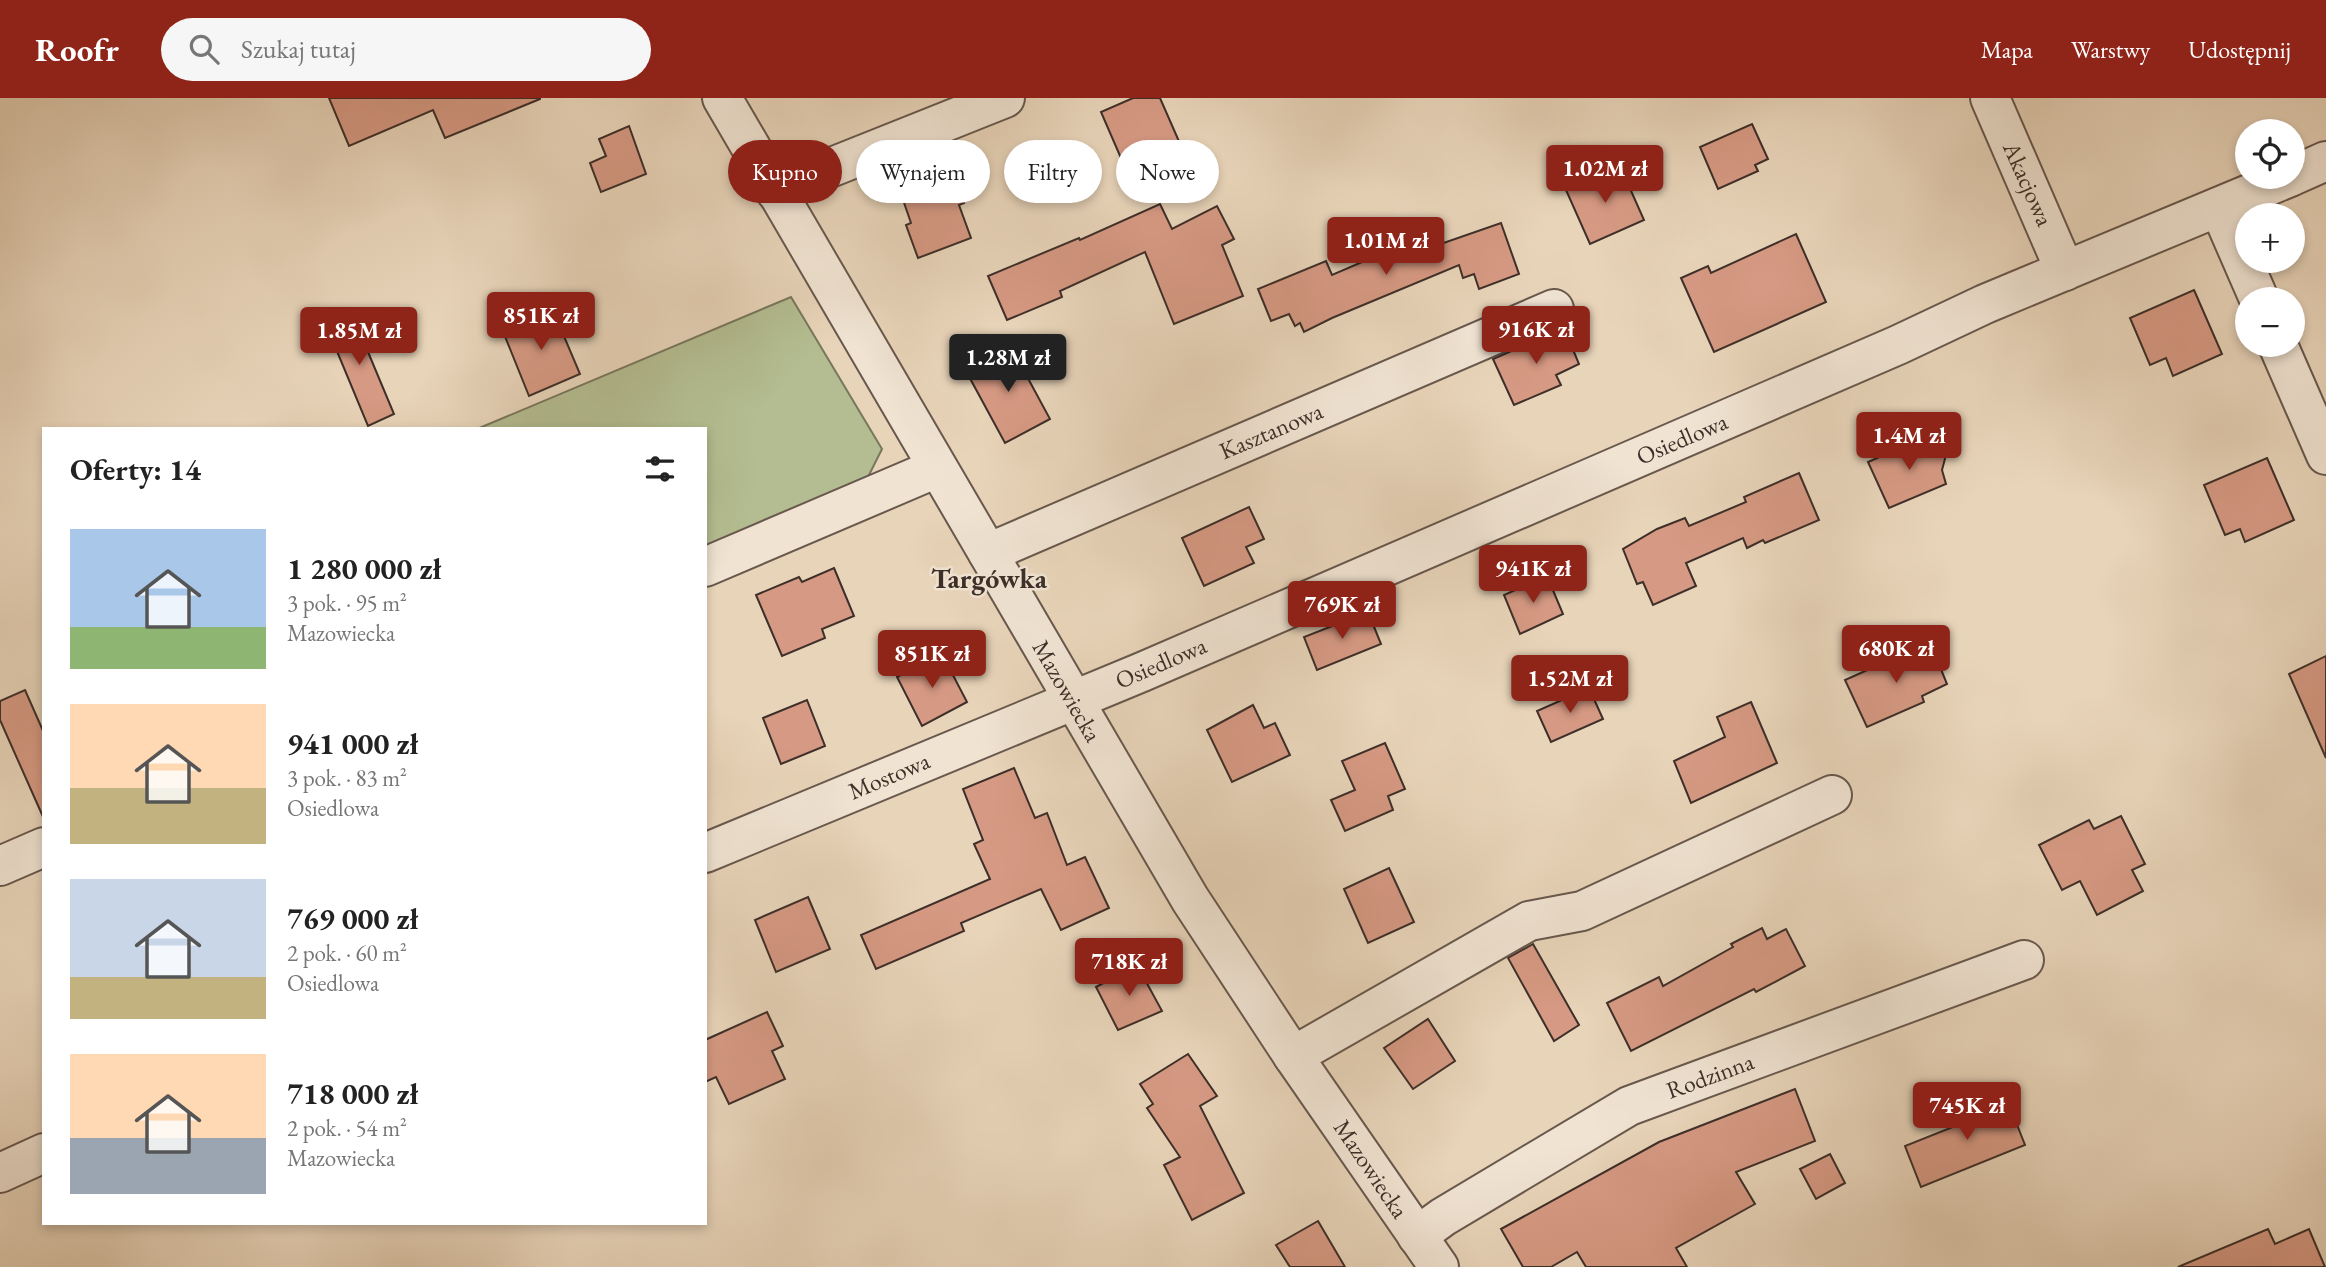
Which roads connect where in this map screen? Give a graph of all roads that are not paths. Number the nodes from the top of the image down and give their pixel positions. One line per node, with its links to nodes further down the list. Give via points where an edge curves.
1 (722, 98): 4 (street, Mazowiecka)
2 (1005, 98): 5 (street)
3 (1990, 98): 11 (street, Akacjowa)
4 (746, 140)
5 (842, 162)
6 (2326, 162): 7 (street, Osiedlowa)
7 (2305, 170)
8 (2261, 189): 10 (street, Osiedlowa)
9 (782, 203): 16 (street, Mazowiecka)
10 (2219, 207): 11 (street, Osiedlowa); 12 (street)
11 (2065, 271): 19 (street, Osiedlowa)
12 (2254, 287)
13 (1554, 309): 17 (street, Kasztanowa)
14 (2283, 357): 15 (street)
15 (2326, 455)
16 (937, 468): 17 (street, Mazowiecka); 18 (street)
17 (988, 553): 19 (street, Mazowiecka)
18 (707, 566)
19 (1072, 700): 22 (street, Mostowa); 25 (street, Mazowiecka, via 1190,899)
20 (1832, 795): 25 (street, via 1582,911 1529,921)
21 (42, 848): 23 (street)
22 (707, 852)
23 (0, 866)
24 (2024, 960): 28 (street, Rodzinna, via 1629,1106)
25 (1293, 1056): 28 (street, Mazowiecka)
26 (42, 1154): 27 (street)
27 (0, 1173)
28 (1417, 1236): 29 (street, Mazowiecka)
29 (1439, 1267)

